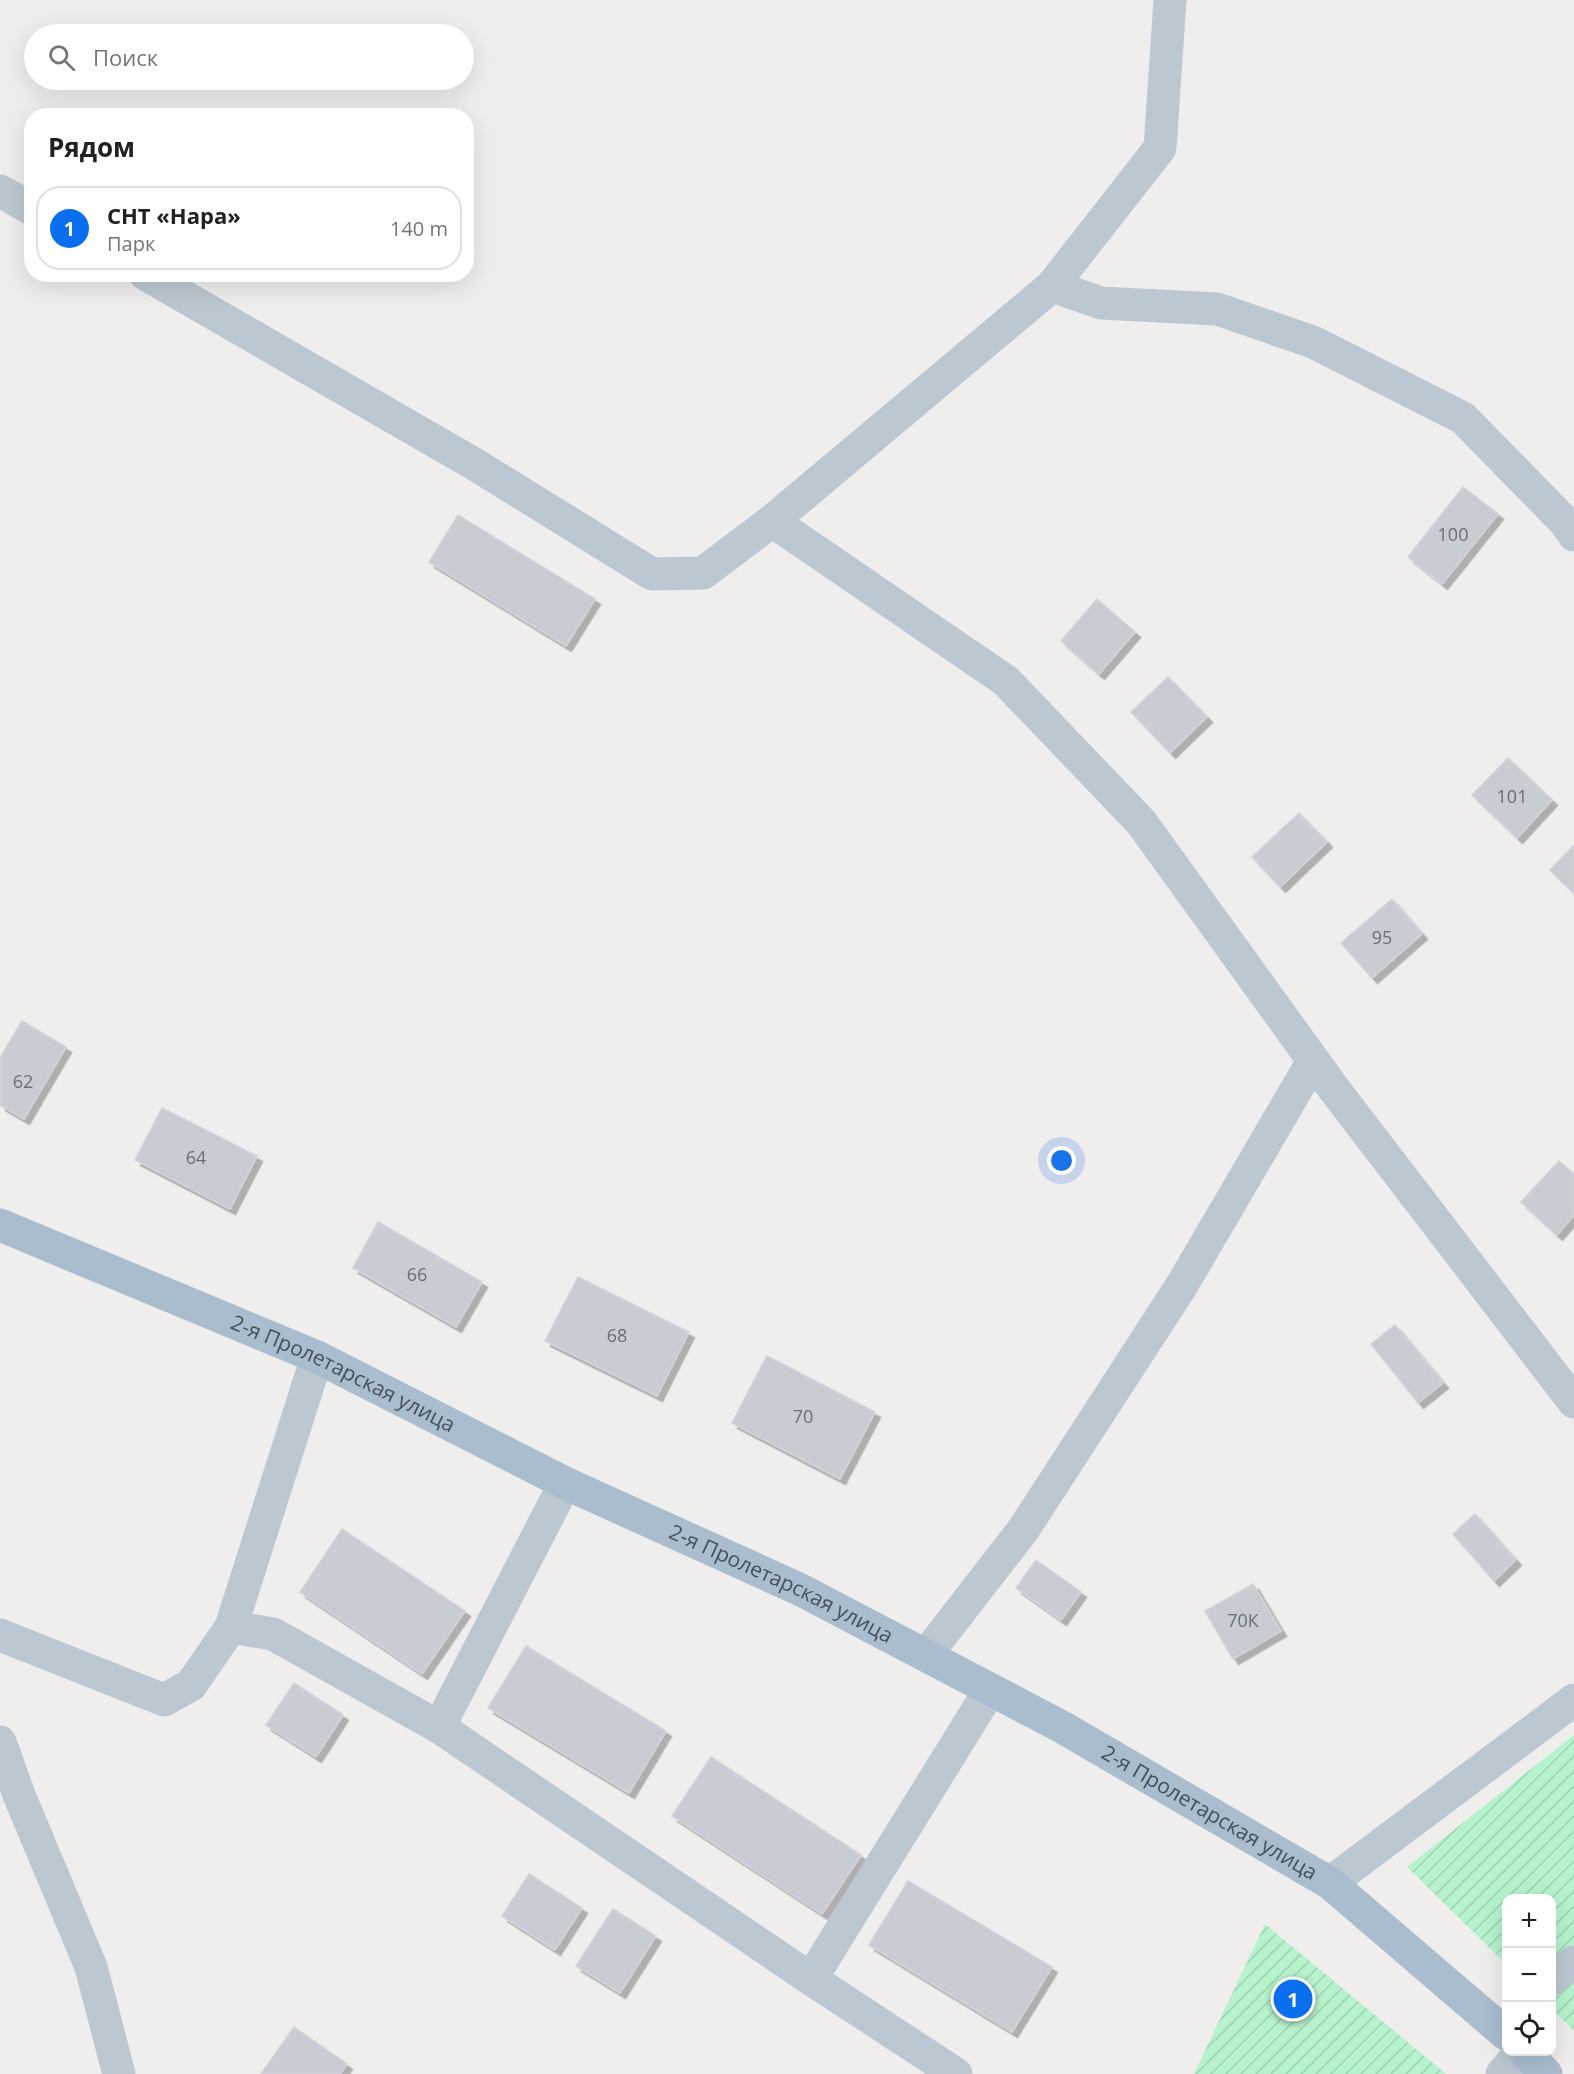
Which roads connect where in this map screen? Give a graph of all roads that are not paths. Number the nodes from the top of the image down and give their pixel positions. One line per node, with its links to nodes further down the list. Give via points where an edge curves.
1 (1170, 0): 5 (street, via 1160,148)
2 (0, 191): 3 (street)
3 (24, 204)
4 (159, 282): 6 (street, via 476,465 652,574 703,573)
5 (1052, 286): 6 (street); 7 (street, via 1101,303 1217,309 1313,342 1463,418)
6 (772, 521): 8 (street, via 1006,681 1141,822)
7 (1574, 535)
8 (1313, 1061): 11 (street); 15 (street, via 1182,1285 1023,1530)
9 (0, 1225): 10 (main road, 2-я Пролетарская улица)
10 (316, 1357): 12 (main road, 2-я Пролетарская улица); 13 (street)
11 (1574, 1401)
12 (565, 1483): 15 (main road, 2-я Пролетарская улица, via 801,1590); 18 (street)
13 (231, 1627): 14 (street, via 191,1685 164,1700); 18 (street, via 273,1634)
14 (0, 1635)
15 (926, 1655): 16 (main road, 2-я Пролетарская улица)
16 (990, 1690): 20 (main road, 2-я Пролетарская улица, via 1062,1727); 21 (street)
17 (1574, 1700): 20 (street)
18 (439, 1727): 21 (street)
19 (0, 1742): 25 (street, via 92,1967)
20 (1330, 1883): 22 (main road, 2-я Пролетарская улица)
21 (811, 1979): 26 (street)
22 (1502, 2024)
23 (1519, 2056): 27 (street)
24 (1527, 2056): 28 (main road)
25 (119, 2074)
26 (956, 2074)
27 (1502, 2074)
28 (1546, 2074)

